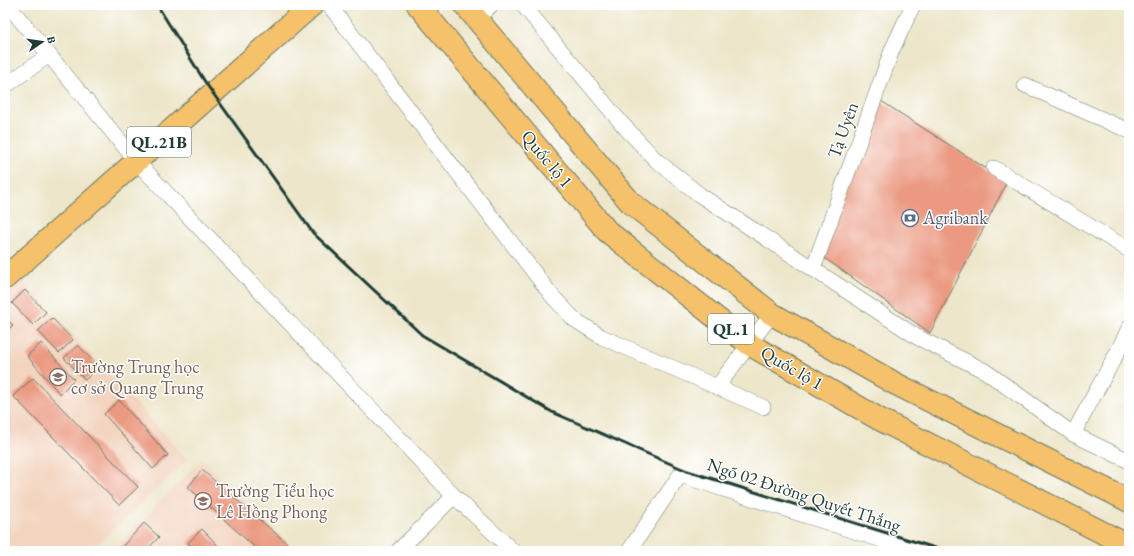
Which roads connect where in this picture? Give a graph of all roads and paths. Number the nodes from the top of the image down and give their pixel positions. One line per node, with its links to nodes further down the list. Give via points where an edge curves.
1 (8, 5): 8 (street)
2 (312, 5): 12 (main road, QL.21B)
3 (329, 5): 20 (street, via 548,291 576,320 602,337)
4 (418, 5): 19 (main road, Quốc lộ 1 / QL.1, via 607,231)
5 (523, 5): 15 (street, via 622,124 657,161 700,195)
6 (913, 5): 15 (street, Tạ Uyên, via 892,50)
7 (478, 10): 17 (main road, Quốc lộ 1 / QL.1, via 630,203)
8 (49, 55): 10 (street); 12 (street)
9 (1025, 85): 11 (street)
10 (5, 86)
11 (1129, 131)
12 (137, 162): 16 (main road, QL.21B); 24 (street)
13 (994, 168): 14 (street)
14 (1129, 250)
15 (813, 269): 22 (street, via 917,337 985,371)
16 (5, 278)
17 (772, 314): 19 (street); 25 (main road, Quốc lộ 1 / QL.1, via 896,384)
18 (1129, 328): 22 (street)
19 (749, 344): 20 (street); 26 (main road, Quốc lộ 1 / QL.1, via 880,419)
20 (717, 387): 21 (street)
21 (763, 407)
22 (1073, 434): 23 (street)
23 (1129, 461)
24 (454, 496): 27 (street); 28 (street)
25 (1129, 501)
26 (1129, 546)
27 (398, 551)
28 (514, 551)
29 (629, 551): 30 (street, Ngõ 02 Đường Quyết Thắng, via 680,475)
30 (916, 551)

